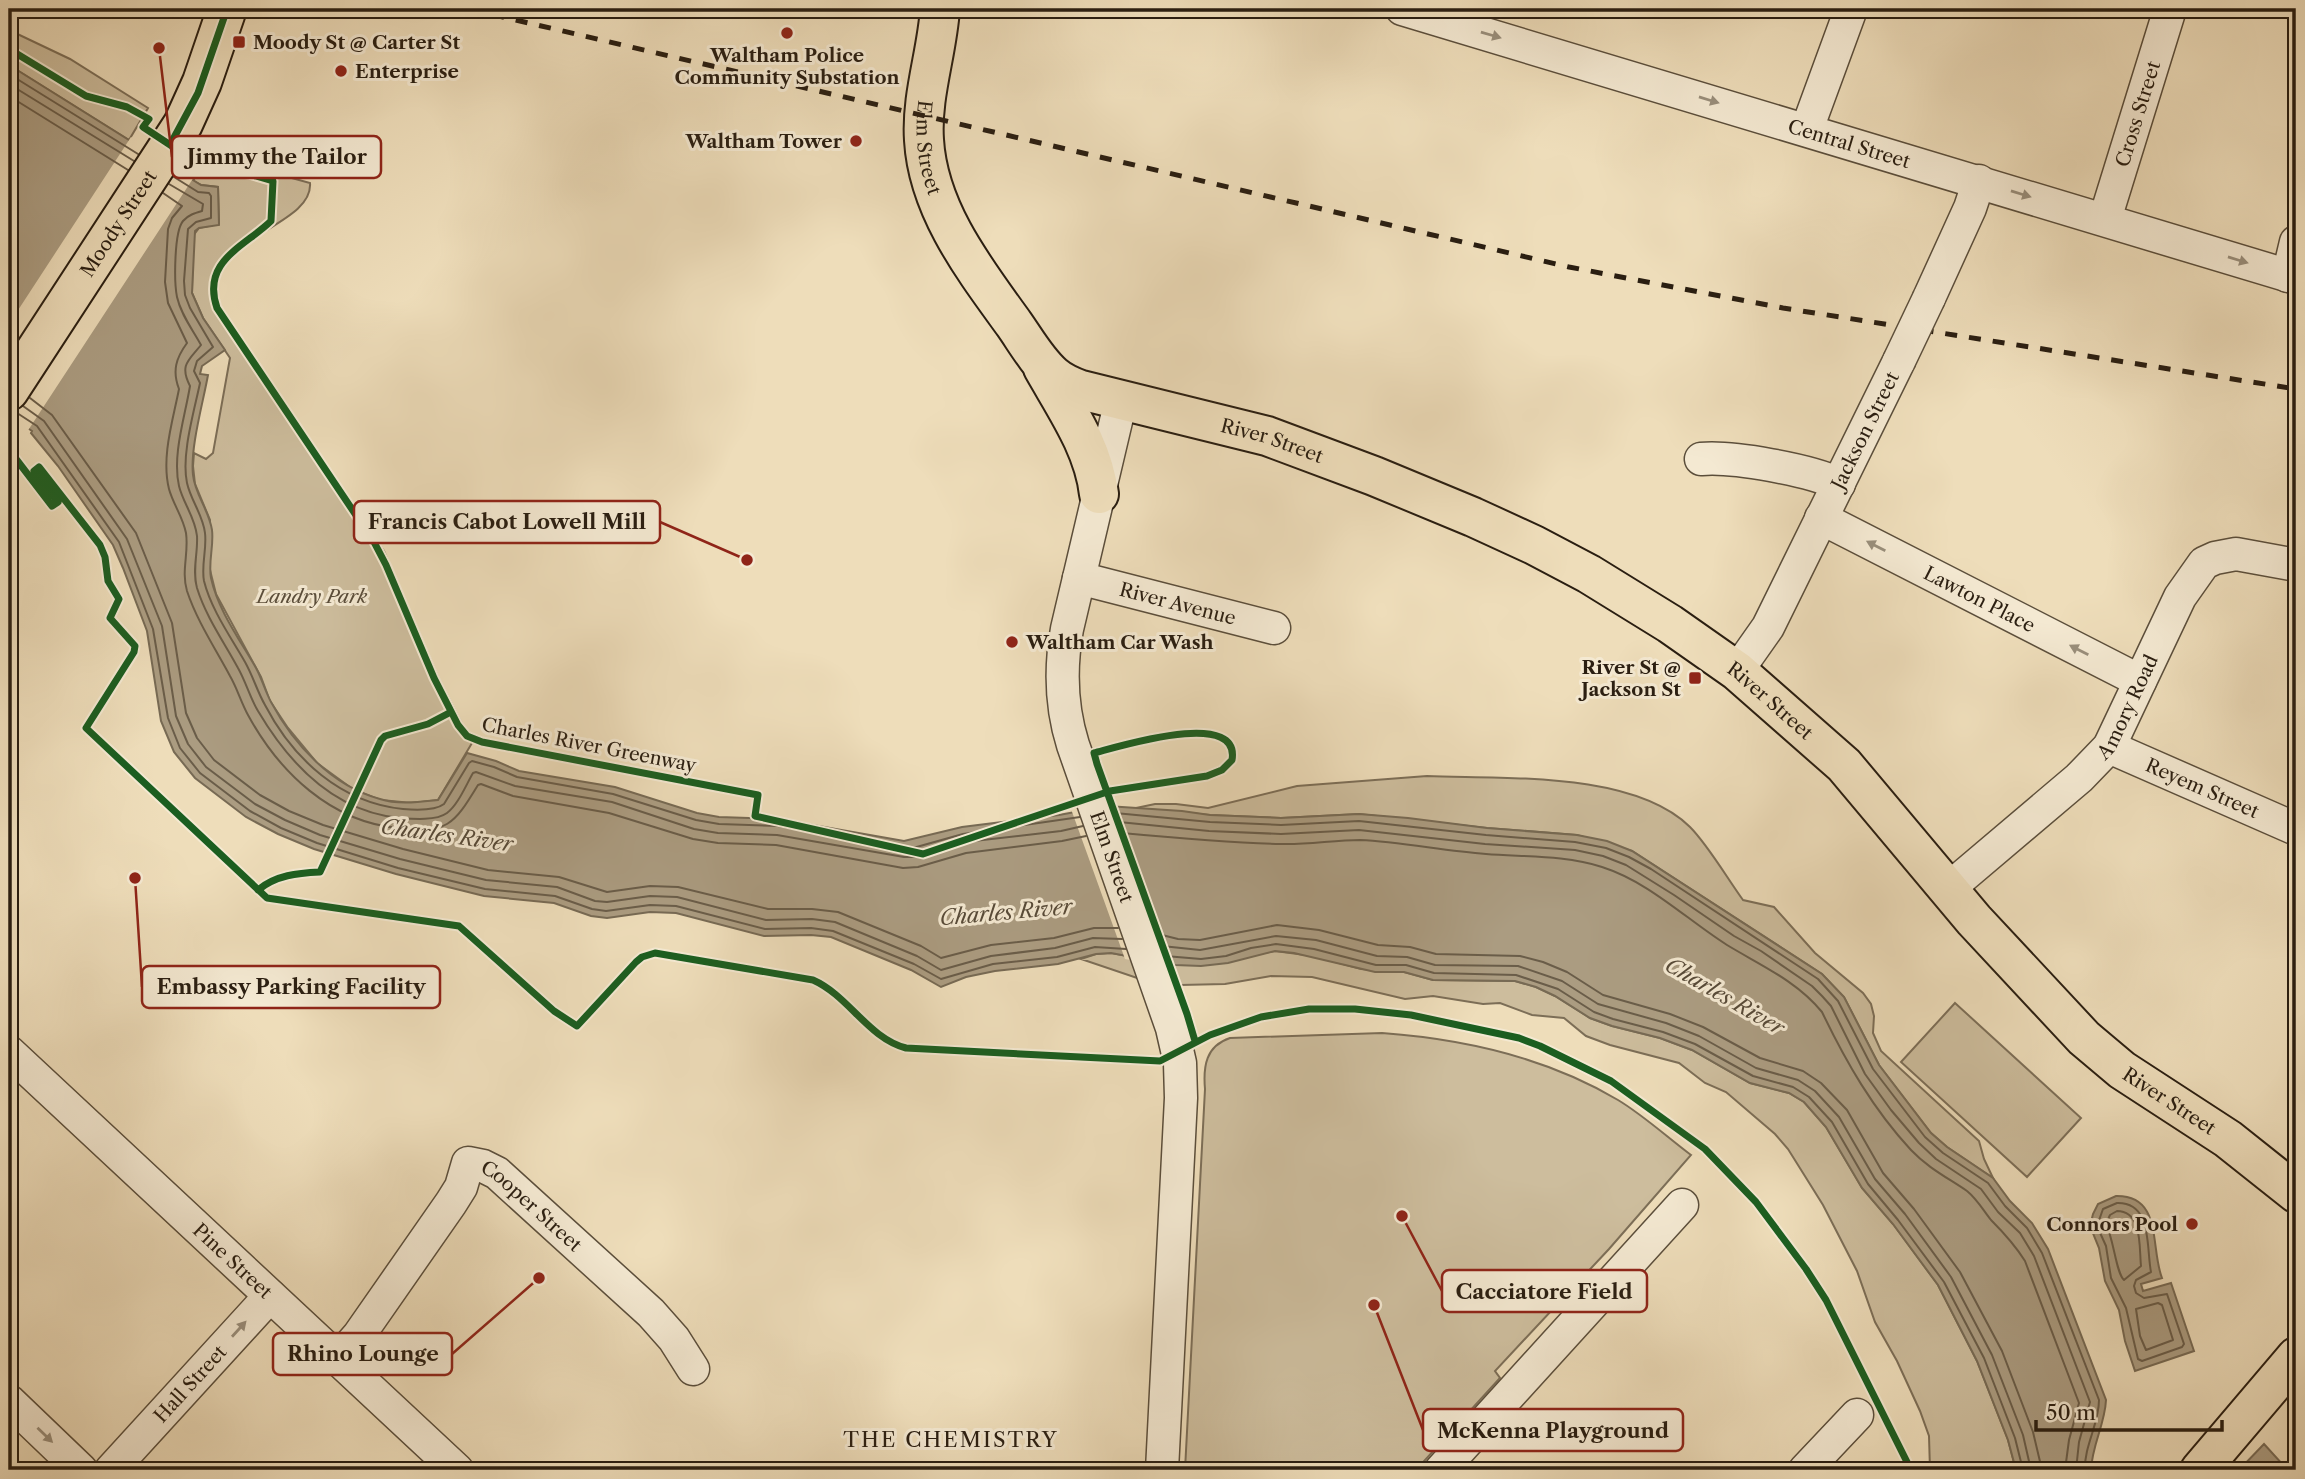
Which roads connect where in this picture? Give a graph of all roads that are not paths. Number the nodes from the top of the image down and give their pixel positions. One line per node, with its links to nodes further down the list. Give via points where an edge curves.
1 (227, 9): 14 (main road, Moody Street, via 183,124)
2 (930, 9): 11 (main road, Elm Street, via 911,65 903,124 904,161 921,208)
3 (940, 9): 11 (main road, Elm Street, via 923,116 925,151 941,205)
4 (1402, 9): 7 (street, Central Street, one-way to 7)
5 (1851, 9): 7 (street)
6 (2170, 9): 9 (street, Cross Street)
7 (1807, 129): 8 (street, Central Street)
8 (1979, 181): 9 (street, Central Street, one-way to 9); 17 (street, Jackson Street, bridge, via 1929,298)
9 (2105, 219): 12 (street, Central Street, one-way to 12)
10 (2296, 242): 12 (street)
11 (979, 275): 13 (main road, Elm Street)
12 (2292, 277)
13 (1039, 360): 15 (main road, Elm Street, via 1066,384); 18 (main road, via 1087,449)
14 (9, 391)
15 (1121, 400): 18 (street, Elm Street); 23 (main road, River Street, via 1281,440 1474,517 1598,579)
16 (1701, 460): 17 (street, via 1801,471)
17 (1839, 484): 19 (street, Jackson Street)
18 (1099, 494): 21 (street, Elm Street)
19 (1821, 518): 23 (street, Jackson Street, via 1768,627); 24 (street, Lawton Place, one-way to 19)
20 (2296, 565): 24 (street, Amory Road, via 2236,554 2204,563 2180,597)
21 (1079, 578): 22 (street, River Avenue); 40 (street, Elm Street, via 1062,676 1067,724 1178,1050 1181,1098)
22 (1274, 628)
23 (1737, 671): 27 (main road, River Street, via 1853,775)
24 (2140, 681): 25 (street, Amory Road)
25 (2109, 747): 26 (street, Reyem Street); 27 (street, Amory Road)
26 (2296, 828)
27 (1948, 889): 29 (main road, River Street, via 2104,1055 2228,1139)
28 (9, 1052): 31 (street, Pine Street)
29 (2296, 1193)
30 (1682, 1205): 41 (street)
31 (270, 1296): 33 (street, Pine Street); 38 (street, Hall Street, one-way to 31)
32 (2296, 1357): 43 (main road)
33 (338, 1359): 34 (street, Cooper Street, via 451,1203 468,1163 497,1173 651,1313); 39 (street, Pine Street)
34 (693, 1369)
35 (9, 1401): 37 (street, one-way to 37)
36 (1857, 1415): 42 (street)
37 (81, 1470)
38 (111, 1470)
39 (457, 1470)
40 (1162, 1470)
41 (1441, 1470)
42 (1804, 1470)
43 (2200, 1470)

